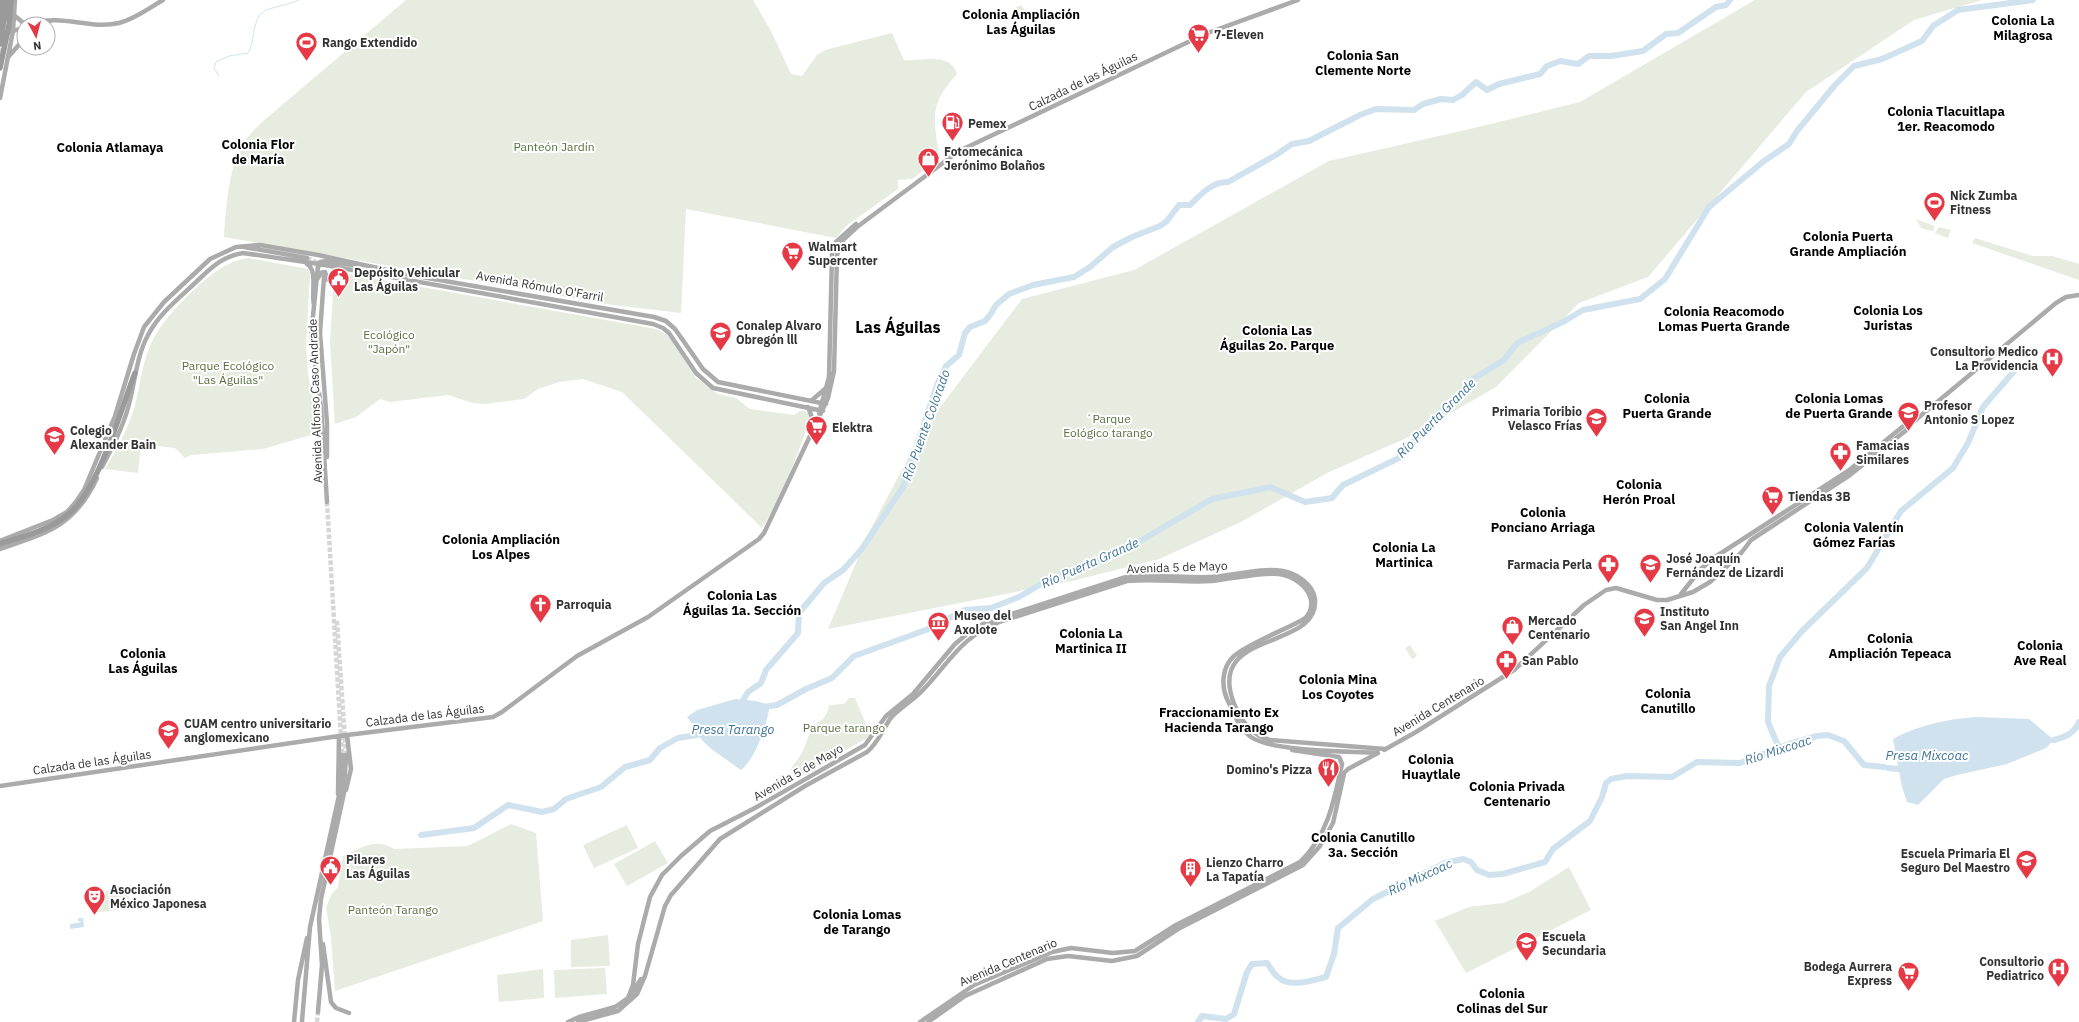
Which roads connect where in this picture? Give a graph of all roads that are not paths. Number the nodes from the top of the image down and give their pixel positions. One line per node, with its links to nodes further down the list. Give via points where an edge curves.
1 (2, 0): 9 (highway)
2 (7, 0): 14 (highway)
3 (11, 0): 17 (highway, via 9,25)
4 (15, 0): 7 (main road)
5 (163, 0): 8 (main road, via 133,18 119,23)
6 (1298, 0): 19 (main road, Calzada de las Águilas, via 1205,34 959,151)
7 (14, 15): 11 (main road)
8 (56, 20)
9 (0, 23)
10 (16, 30): 11 (main road)
11 (11, 32): 12 (main road); 13 (main road)
12 (0, 37)
13 (9, 44): 14 (main road); 16 (main road)
14 (0, 45)
15 (16, 48): 16 (main road)
16 (8, 57): 18 (main road)
17 (0, 68)
18 (0, 98)
19 (888, 203): 35 (main road, Calzada de las Águilas, via 877,208 846,232 833,250); 38 (main road, Calzada de las Águilas, via 847,235 838,251 834,371 832,387)
20 (232, 248): 21 (main road); 24 (main road, Avenida Rómulo O'Farril, via 241,245 260,245 346,260); 44 (main road, Avenida Rómulo O'Farril, via 214,257 202,267 164,302 144,327 115,416)
21 (308, 258)
22 (304, 262): 23 (main road, Avenida Rómulo O'Farril); 31 (main road, via 313,269); 34 (main road, Avenida Rómulo O'Farril, via 243,254 219,262 164,312 152,327)
23 (319, 264): 24 (main road, via 327,261); 26 (main road, Avenida Rómulo O'Farril); 28 (main road, Avenida Alfonso Caso Andrade)
24 (364, 266): 25 (main road, Avenida Rómulo O'Farril)
25 (387, 271): 26 (main road); 36 (main road, Avenida Rómulo O'Farril, via 654,317 666,321 675,329 703,370 713,380 727,385)
26 (385, 276): 39 (main road, Avenida Rómulo O'Farril, via 653,324 669,333 696,373 709,386)
27 (324, 277): 33 (main road, Avenida Alfonso Caso Andrade, via 320,333)
28 (318, 279): 29 (main road, via 319,274 324,272 327,273); 31 (main road, Avenida Alfonso Caso Andrade)
29 (328, 280)
30 (2079, 295): 42 (main road, Avenida Centenario, via 2066,297 2056,303)
31 (314, 306): 33 (main road, Avenida Alfonso Caso Andrade, via 311,336 321,407 328,502)
32 (325, 363): 33 (main road)
33 (323, 368)
34 (135, 373): 45 (main road, Avenida Rómulo O'Farril, via 125,416); 47 (highway, via 115,431 85,495 72,511 50,526)
35 (827, 387): 37 (main road); 38 (main road, Calzada de las Águilas)
36 (803, 399): 37 (main road, Avenida Rómulo O'Farril); 39 (main road)
37 (811, 401): 38 (main road, Avenida Rómulo O'Farril)
38 (824, 404): 41 (main road, Calzada de las Águilas)
39 (802, 406): 40 (main road, Avenida Rómulo O'Farril)
40 (808, 407): 41 (main road, Avenida Rómulo O'Farril); 43 (main road, via 813,420)
41 (820, 412): 43 (main road, Calzada de las Águilas)
42 (1912, 423): 46 (main road, Avenida Centenario, via 1906,424 1848,471); 48 (main road, Avenida Centenario, via 1850,475)
43 (813, 430): 52 (main road, Calzada de las Águilas, via 759,539 648,616 577,656 502,712 492,716)
44 (94, 467): 45 (main road, via 97,472); 47 (main road, Avenida Rómulo O'Farril, via 80,497 67,512)
45 (101, 470): 49 (main road, Avenida Rómulo O'Farril, via 83,504 63,524)
46 (1743, 538): 48 (main road); 50 (main road, Avenida Centenario, via 1706,564)
47 (0, 543)
48 (1747, 544): 50 (main road, Avenida Centenario, via 1742,552 1705,587)
49 (0, 550)
50 (1681, 594): 56 (main road, Avenida Centenario, via 1657,600 1616,588 1606,590 1584,605 1514,670)
51 (915, 696): 54 (main road, Avenida 5 de Mayo, via 940,667 955,644 983,624 1071,597 1106,583 1141,576 1212,577 1285,571 1307,583 1314,594 1315,607 1312,614 1304,624 1271,638 1239,657 1228,677 1229,690 1237,710); 69 (main road, Avenida 5 de Mayo, via 890,719 874,746 867,752 805,786 720,839 671,895); 70 (main road, Avenida 5 de Mayo, via 886,716 865,745 710,831 662,876 646,909 633,985)
52 (347, 735): 53 (main road, Calzada de las Águilas); 61 (main road, via 351,769)
53 (339, 736): 60 (main road, Calzada de las Águilas); 62 (main road)
54 (1256, 737): 55 (main road, Avenida 5 de Mayo, via 1267,744); 56 (main road, Avenida 5 de Mayo, via 1275,741)
55 (1283, 747): 57 (main road, Avenida 5 de Mayo); 59 (main road, via 1339,758 1342,764)
56 (1385, 749): 57 (main road, Avenida Centenario)
57 (1378, 753): 58 (main road, Avenida Centenario, via 1348,769)
58 (1344, 774): 59 (main road, Avenida Centenario); 67 (main road, Avenida Centenario, via 1333,823 1320,846 1303,865 1178,929 1142,953)
59 (1339, 778): 66 (main road, Avenida Centenario, via 1328,822 1300,862 1176,925 1137,951)
60 (0, 786)
61 (344, 793): 62 (main road, via 344,755); 63 (main road)
62 (338, 799): 63 (main road)
63 (339, 805): 64 (main road, via 321,899); 65 (main road)
64 (320, 921): 71 (main road, via 322,965); 72 (main road, via 331,1002 336,1008)
65 (310, 927): 73 (main road); 74 (main road, via 298,980)
66 (1116, 953): 67 (main road); 68 (main road); 77 (main road, Avenida Centenario, via 1075,948 1052,952 974,985)
67 (1119, 960): 68 (main road, Avenida Centenario)
68 (1114, 961): 78 (main road, Avenida Centenario, via 1068,956 1047,959 970,994)
69 (646, 968): 70 (main road, via 637,988); 76 (main road, Avenida 5 de Mayo, via 637,994 624,1007)
70 (628, 998): 75 (main road, via 615,1007)
71 (318, 1012)
72 (349, 1013)
73 (302, 1021)
74 (294, 1022)
75 (568, 1022)
76 (578, 1022)
77 (920, 1022)
78 (928, 1022)

